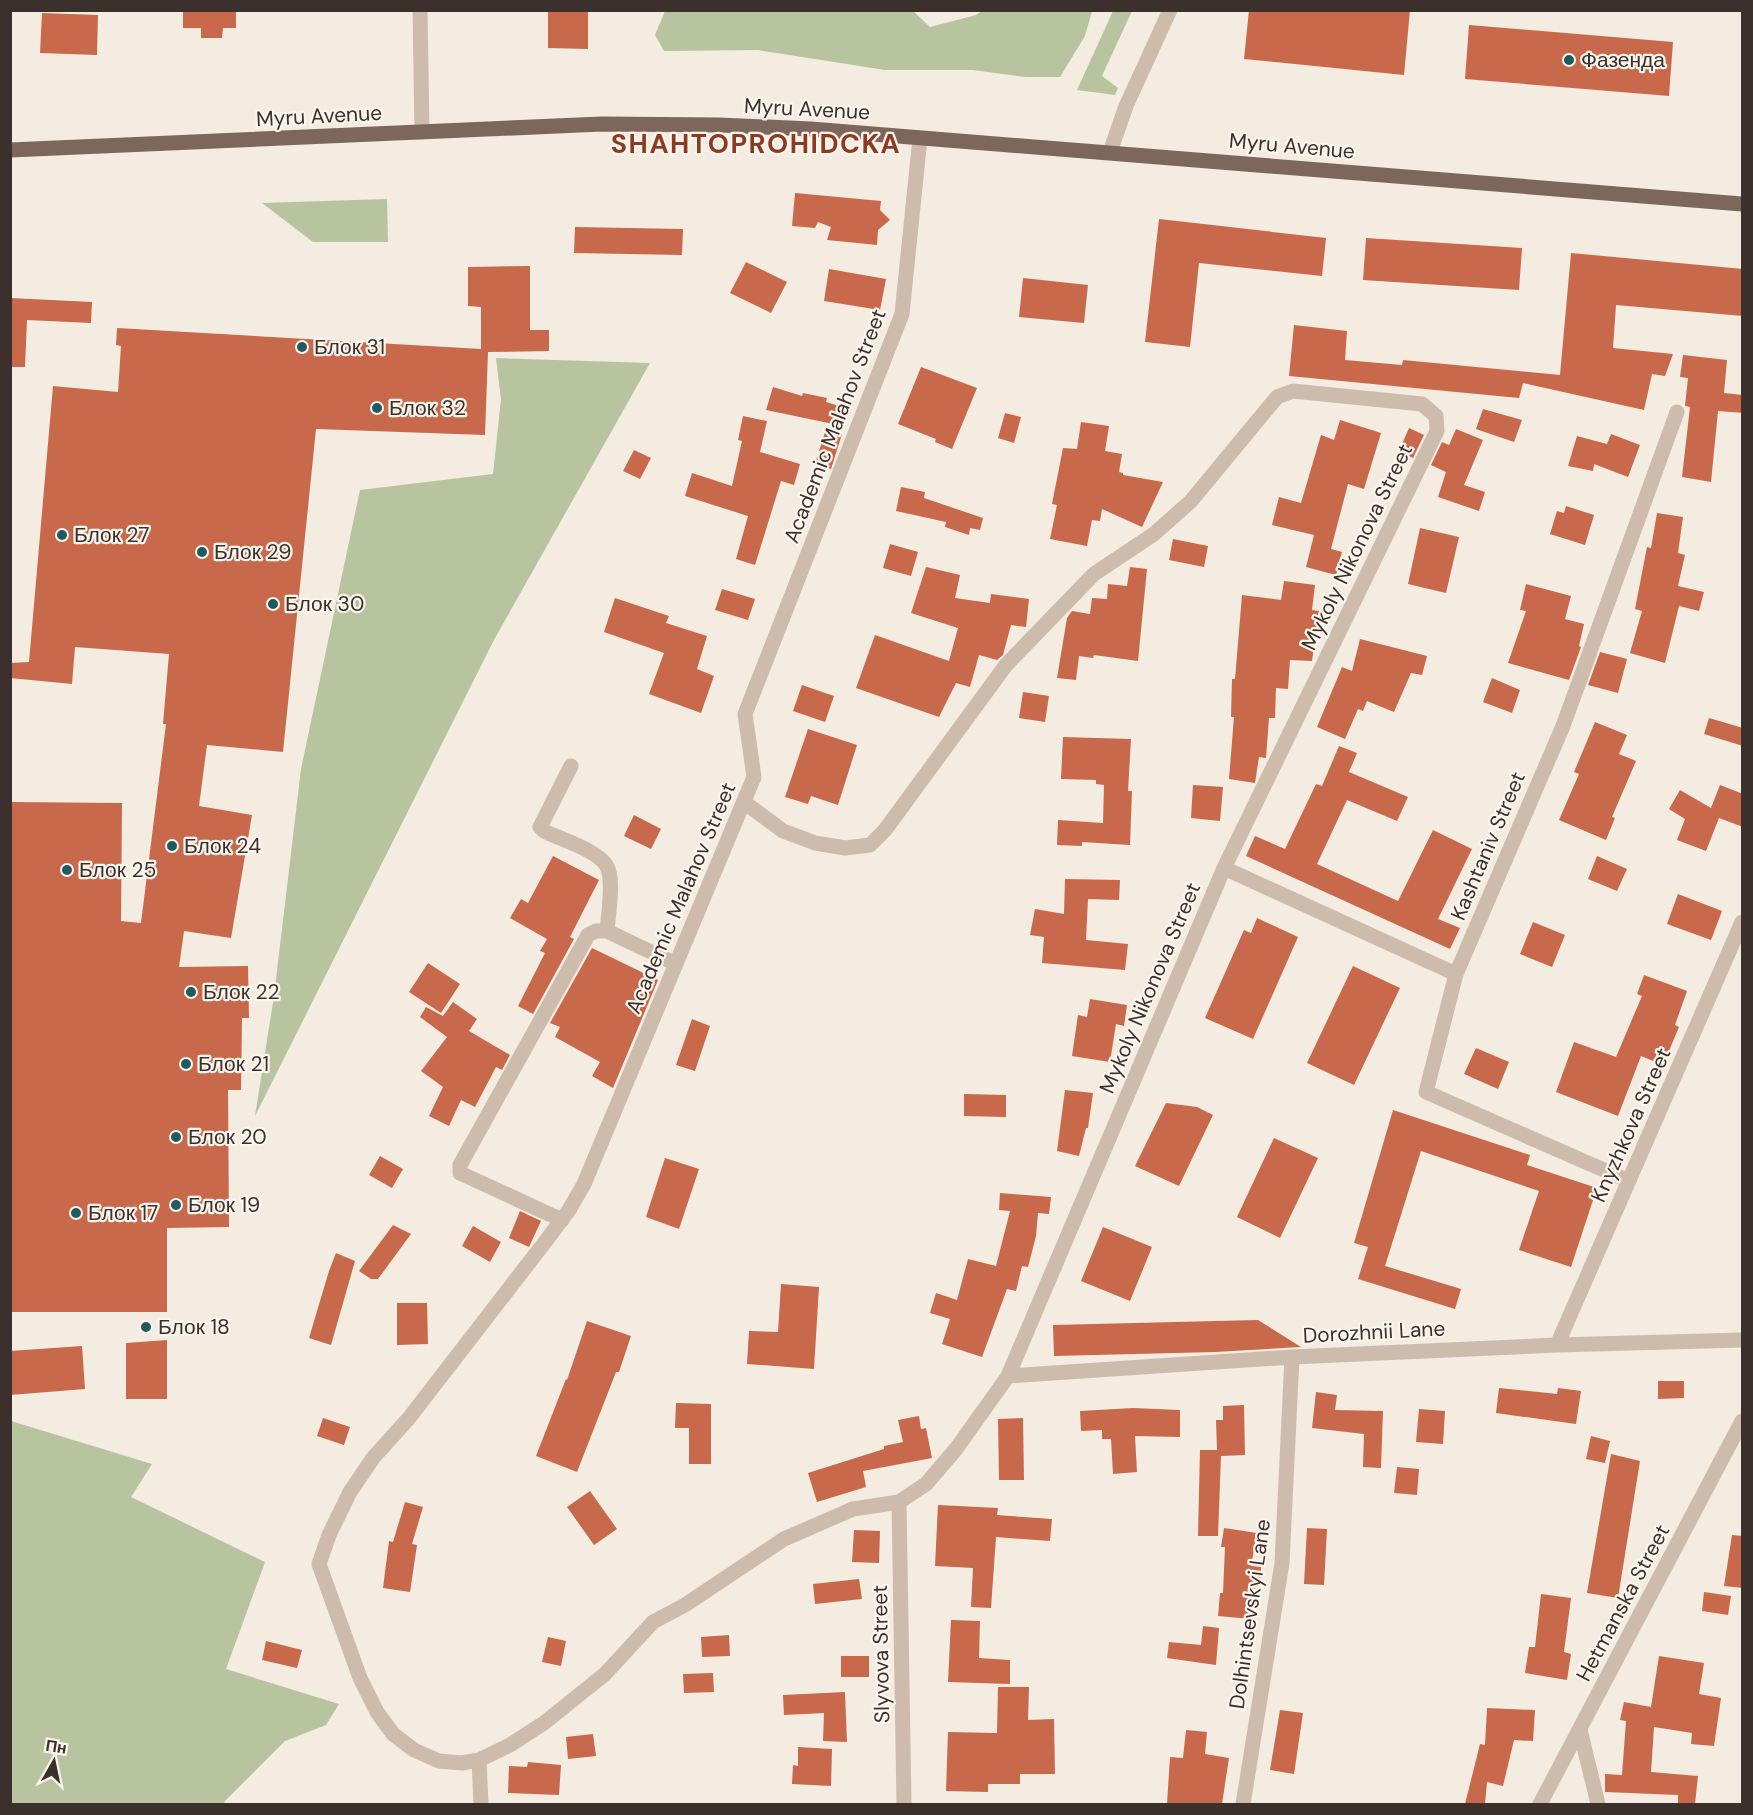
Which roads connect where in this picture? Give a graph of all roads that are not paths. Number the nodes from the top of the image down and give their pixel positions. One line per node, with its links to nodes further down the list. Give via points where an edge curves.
1 (420, 10): 3 (street)
2 (1170, 10): 6 (street, via 1126,106)
3 (422, 132): 4 (main road, Myru Avenue, via 602,124 695,125); 5 (main road, Myru Avenue)
4 (920, 138): 6 (main road, Myru Avenue); 10 (street, Academic Malahov Street, via 902,314 745,714 754,777)
5 (10, 150)
6 (1110, 153): 7 (main road, Myru Avenue)
7 (1743, 204)
8 (1677, 412): 15 (street, Kashtaniv Street, via 1563,726)
9 (571, 766): 13 (street, via 540,827 606,864 610,875)
10 (744, 802): 11 (street, Mykoly Nikonova Street, via 783,831 815,843 844,848 870,845 1006,665 1094,574 1154,534 1191,501 1277,397 1293,391 1422,404 1436,416 1437,431); 14 (street, Academic Malahov Street)
11 (1224, 868): 15 (street); 21 (street, Mykoly Nikonova Street)
12 (1743, 922): 16 (street, Knyzhkova Street)
13 (607, 931): 14 (street); 17 (street, via 588,936 459,1170)
14 (676, 964): 17 (street, Academic Malahov Street, via 584,1184)
15 (1456, 974): 16 (street, Kashtaniv Street, via 1426,1092)
16 (1629, 1181): 19 (street, Knyzhkova Street)
17 (561, 1220): 25 (street, Academic Malahov Street, via 409,1418 373,1458 350,1492 319,1564 360,1678 393,1734 414,1750 439,1761)
18 (1743, 1340): 19 (street, Dorozhnii Lane)
19 (1557, 1345): 20 (street, Dorozhnii Lane)
20 (1292, 1357): 21 (street, Dorozhnii Lane); 28 (street, Dolhintsevskyi Lane, via 1282,1563)
21 (1008, 1376): 23 (street, Mykoly Nikonova Street, via 926,1484)
22 (1743, 1421): 24 (street, Hetmanska Street)
23 (899, 1502): 25 (street, via 853,1509 784,1539 686,1605 653,1622 605,1674 544,1723); 27 (street, Slyvova Street)
24 (1580, 1730): 29 (street, Hetmanska Street); 30 (street)
25 (479, 1761): 26 (street)
26 (481, 1804)
27 (904, 1804)
28 (1243, 1804)
29 (1540, 1804)
30 (1598, 1804)

